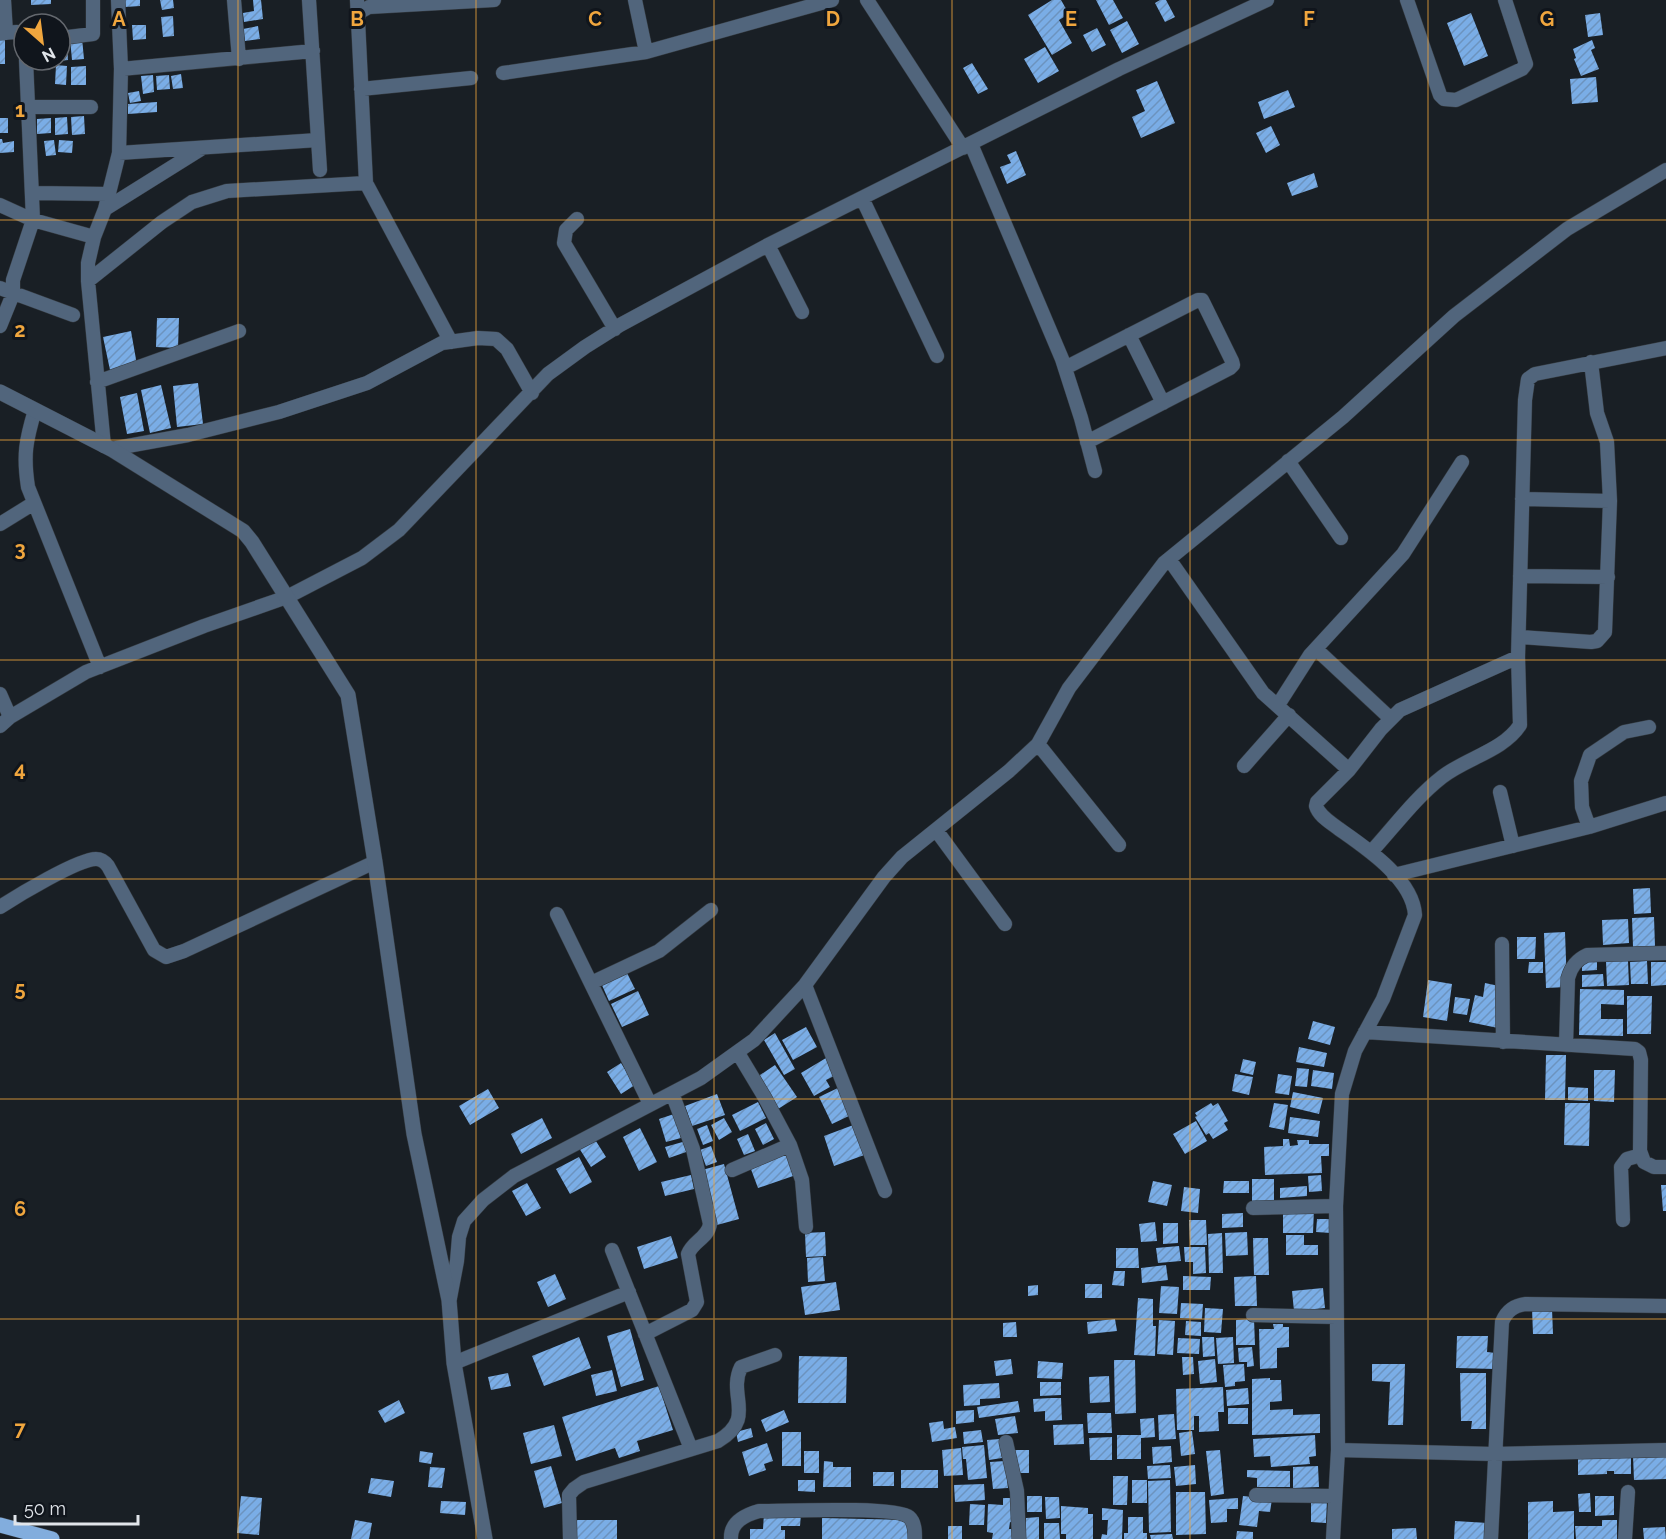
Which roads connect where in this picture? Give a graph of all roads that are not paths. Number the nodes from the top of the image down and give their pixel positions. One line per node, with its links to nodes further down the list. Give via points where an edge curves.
1 (4, 0): 15 (street)
2 (93, 0): 16 (street, via 93,34)
3 (118, 0): 20 (street)
4 (234, 0): 19 (street)
5 (309, 0): 17 (street)
6 (357, 0): 14 (street)
7 (494, 0): 14 (street, via 369,8)
8 (635, 0): 18 (street)
9 (832, 0): 18 (street)
10 (867, 0): 28 (street)
11 (1267, 0): 28 (street)
12 (1407, 0): 13 (street, via 1440,95 1449,101 1526,64)
13 (1505, 0)
14 (358, 16): 24 (street)
15 (3, 33)
16 (72, 37)
17 (313, 51): 19 (street); 27 (street)
18 (646, 52): 22 (street)
19 (239, 59): 20 (street)
20 (121, 69): 30 (street)
21 (27, 72): 25 (street)
22 (503, 74)
23 (471, 78): 24 (street)
24 (361, 89): 33 (street)
25 (30, 107): 26 (street); 34 (street)
26 (91, 107)
27 (318, 140): 29 (street); 32 (street)
28 (967, 146): 36 (street); 56 (street)
29 (203, 148): 30 (street); 38 (street)
30 (119, 153): 35 (street)
31 (1666, 170): 64 (street, via 1557,236 1454,316 1343,417)
32 (320, 171)
33 (366, 183): 43 (street, via 227,191 192,202); 52 (street)
34 (33, 193): 35 (street); 40 (street)
35 (108, 194): 38 (street)
36 (862, 198): 42 (street); 54 (street)
37 (0, 205): 40 (street)
38 (105, 208): 41 (street)
39 (577, 219): 49 (street, via 566,230 564,243)
40 (33, 220): 41 (street); 45 (street)
41 (94, 237): 43 (street)
42 (768, 245): 46 (street); 49 (street)
43 (88, 281): 57 (street)
44 (0, 287): 45 (street)
45 (13, 287): 47 (street); 48 (street)
46 (802, 312)
47 (73, 315)
48 (0, 326)
49 (615, 329): 59 (street, via 549,374)
50 (239, 331): 57 (street)
51 (1129, 335): 56 (street); 60 (street); 60 (street, via 1198,300 1204,304 1233,365)
52 (451, 342): 59 (street, via 496,339 507,349); 63 (street, via 367,382 279,412 188,435)
53 (1666, 348): 55 (street)
54 (937, 356)
55 (1591, 362): 67 (street, via 1535,374 1528,379); 68 (street, via 1597,413 1606,442)
56 (1065, 368): 62 (street)
57 (97, 382): 63 (street)
58 (0, 392): 61 (street)
59 (532, 393): 75 (street, via 399,530 362,558)
60 (1163, 403): 62 (street)
61 (35, 410): 63 (street); 69 (street, via 24,464)
62 (1088, 442): 66 (street)
63 (108, 447): 75 (street, via 243,531)
64 (1288, 461): 71 (street); 72 (street)
65 (1462, 462): 77 (street, via 1403,554)
66 (1095, 471)
67 (1522, 499): 68 (street); 73 (street)
68 (1610, 501): 74 (street)
69 (34, 503): 70 (street); 79 (street)
70 (0, 524)
71 (1341, 538)
72 (1169, 559): 81 (street, via 1248,674); 86 (street, via 1069,688)
73 (1521, 576): 74 (street); 76 (street)
74 (1608, 577): 76 (street, via 1605,632 1598,641)
75 (287, 597): 79 (street); 96 (street, via 348,696)
76 (1519, 638): 78 (street)
77 (1316, 649): 81 (street); 83 (street)
78 (1518, 657): 83 (street, via 1400,710); 95 (street, via 1520,726 1502,742 1443,776)
79 (100, 667): 84 (street)
80 (0, 694): 84 (street)
81 (1278, 705): 82 (street)
82 (1289, 715): 87 (street); 88 (street)
83 (1391, 719): 88 (street)
84 (5, 721)
85 (1649, 727): 91 (street, via 1624,732 1590,755 1581,781 1582,807)
86 (1038, 744): 92 (street); 93 (street)
87 (1244, 766)
88 (1349, 770): 95 (street, via 1316,806 1322,816)
89 (1500, 792): 94 (street)
90 (1666, 803): 91 (street)
91 (1589, 827): 94 (street)
92 (936, 830): 101 (street); 105 (street, via 884,877)
93 (1119, 845)
94 (1513, 846): 97 (street)
95 (1371, 852): 97 (street)
96 (375, 862): 98 (street, via 166,957 154,950 103,861 95,859 72,867); 123 (street, via 414,1134)
97 (1394, 875): 106 (street, via 1415,904 1415,915 1383,999)
98 (0, 907)
99 (711, 910): 104 (street, via 660,951)
100 (557, 914): 104 (street)
101 (1005, 924)
102 (1502, 944): 107 (street)
103 (1666, 953): 108 (street, via 1587,955 1579,959 1568,978)
104 (591, 983): 111 (street)
105 (805, 985): 109 (street); 116 (street)
106 (1365, 1032): 107 (street); 117 (street, via 1342,1094)
107 (1503, 1042): 108 (street)
108 (1566, 1045): 113 (street, via 1639,1052)
109 (738, 1053): 110 (street); 112 (street)
110 (672, 1093): 111 (street); 127 (street, via 693,1149 710,1224 688,1254 697,1302 692,1310)
111 (650, 1104): 123 (street, via 514,1176 483,1200 464,1221)
112 (790, 1145): 115 (street); 120 (street, via 802,1180)
113 (1641, 1155): 114 (street, via 1644,1162 1654,1167); 119 (street, via 1627,1159 1621,1167)
114 (1666, 1167)
115 (732, 1170)
116 (885, 1191)
117 (1336, 1206): 118 (street); 126 (street)
118 (1253, 1208)
119 (1623, 1220)
120 (806, 1227)
121 (612, 1250): 122 (street)
122 (628, 1292): 127 (street); 129 (street)
123 (449, 1300): 129 (street)
124 (1666, 1306): 134 (street, via 1526,1304 1506,1313 1502,1322)
125 (1253, 1315): 126 (street)
126 (1336, 1317): 132 (street)
127 (645, 1334): 131 (street)
128 (775, 1355): 131 (street, via 741,1367 737,1374 740,1416 728,1435)
129 (454, 1363): 140 (street)
130 (1006, 1442): 144 (street, via 1017,1491)
131 (691, 1449): 141 (street, via 578,1485 569,1495)
132 (1338, 1450): 134 (street); 137 (street)
133 (1666, 1450): 134 (street)
134 (1494, 1455): 146 (street)
135 (1628, 1492): 147 (street)
136 (1256, 1495): 137 (street)
137 (1334, 1496): 145 (street)
138 (0, 1525): 139 (main road)
139 (48, 1539)
140 (485, 1539)
141 (570, 1539)
142 (731, 1539): 143 (street, via 737,1522 759,1511 856,1510 902,1513 914,1524)
143 (915, 1539)
144 (1019, 1539)
145 (1333, 1539)
146 (1491, 1539)
147 (1625, 1539)

